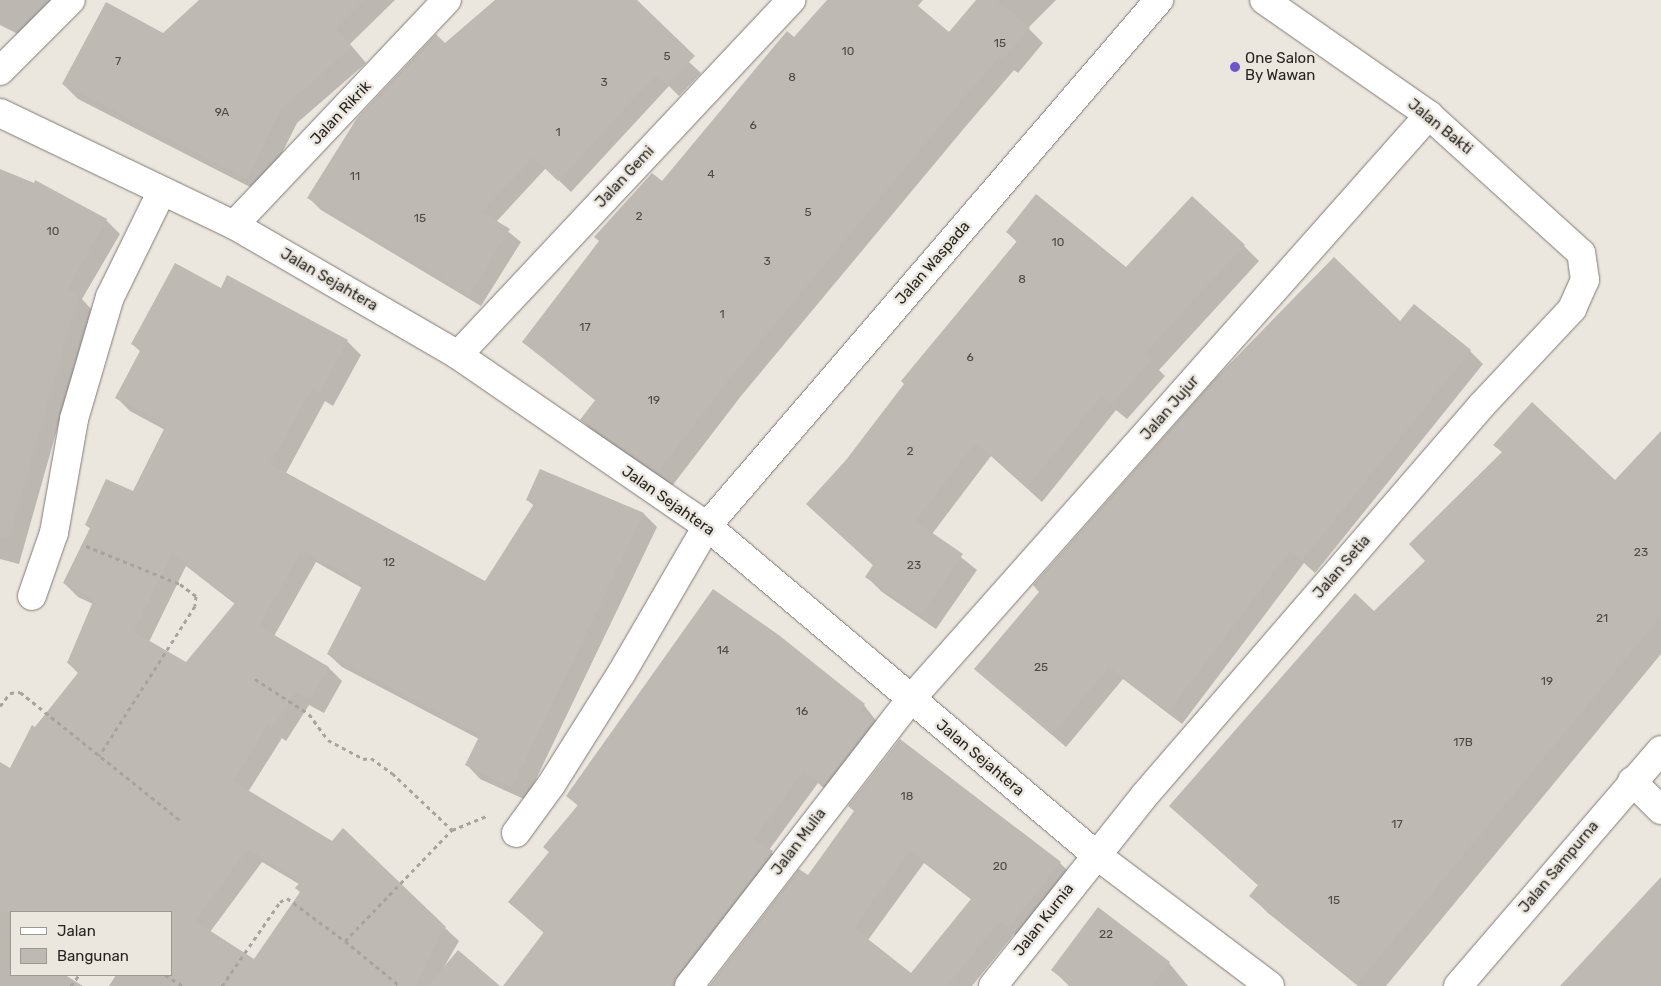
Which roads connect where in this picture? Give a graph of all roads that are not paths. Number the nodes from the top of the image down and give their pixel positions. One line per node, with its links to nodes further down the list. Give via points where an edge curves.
1 (71, 0): 6 (street)
2 (447, 0): 10 (street, Jalan Rikrik)
3 (791, 0): 12 (street, Jalan Gemi)
4 (1159, 0): 13 (street, Jalan Waspada)
5 (1264, 0): 8 (street, Jalan Bakti)
6 (0, 71)
7 (0, 113): 9 (street, Jalan Sejahtera)
8 (1429, 115): 11 (street, Jalan Bakti, via 1581,252); 15 (street, Jalan Jujur)
9 (162, 191): 10 (street, Jalan Sejahtera); 14 (street, via 110,297 74,419 54,533)
10 (234, 225): 12 (street, Jalan Sejahtera)
11 (1586, 280): 20 (street, Jalan Setia, via 1572,309 1482,405)
12 (458, 355): 13 (street, Jalan Sejahtera)
13 (707, 526): 15 (street, Jalan Sejahtera); 19 (street, Jalan Waspada, via 621,674 551,785)
14 (32, 596)
15 (910, 700): 20 (street, Jalan Sejahtera); 21 (street, Jalan Mulia)
16 (1661, 750): 17 (street, Jalan Sampurna)
17 (1632, 781): 18 (street); 24 (street, Jalan Sampurna)
18 (1661, 810)
19 (516, 833)
20 (1095, 854): 22 (street, Jalan Kurnia); 23 (street, Jalan Sejahtera)
21 (689, 986)
22 (993, 986)
23 (1270, 986)
24 (1458, 986)

